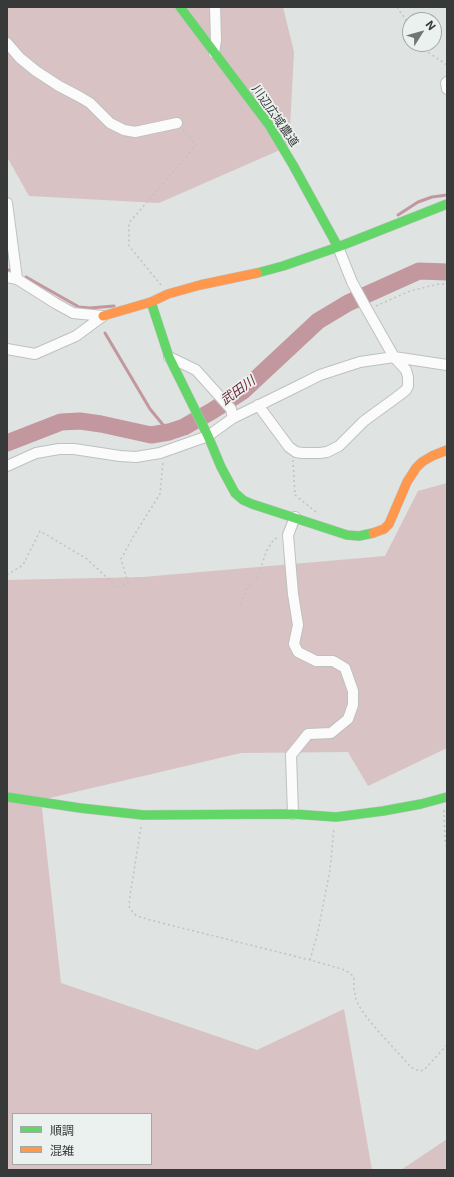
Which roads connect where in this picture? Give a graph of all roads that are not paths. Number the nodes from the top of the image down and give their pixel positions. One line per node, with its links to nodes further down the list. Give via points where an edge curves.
1 (180, 7): 4 (street, 川辺広域農道)
2 (215, 7): 4 (street)
3 (7, 43): 7 (street, via 36,71 90,103 110,123 124,130 134,132)
4 (214, 53): 10 (street, 川辺広域農道, via 269,125)
5 (447, 82): 6 (street)
6 (447, 89)
7 (177, 123)
8 (7, 203): 11 (street)
9 (447, 204): 10 (street)
10 (338, 247): 12 (street, via 270,270 200,285); 16 (street, via 352,282)
11 (12, 278): 13 (street, via 73,313)
12 (151, 302): 13 (street); 15 (street)
13 (103, 316): 14 (street, via 76,336 35,354)
14 (7, 349)
15 (169, 357): 19 (street, via 196,370); 20 (street)
16 (394, 357): 17 (street); 18 (street, via 335,369); 18 (street, via 406,370 406,390 328,452 310,454 294,451)
17 (447, 365)
18 (258, 405): 19 (street)
19 (232, 414): 20 (street)
20 (206, 432): 22 (street, via 151,456 120,456 59,449 36,453); 23 (street, via 235,493 252,504)
21 (447, 450): 23 (street, via 432,456 416,468 407,482 389,524 377,532 359,536 347,535)
22 (7, 466)
23 (295, 517): 26 (street, via 288,535 298,625 294,644 298,652 316,661 333,661 345,668 353,691 353,705 348,719 330,733 308,734 291,755)
24 (7, 797): 26 (street, via 143,815)
25 (445, 797): 26 (street, via 421,804 336,817)
26 (293, 814)

